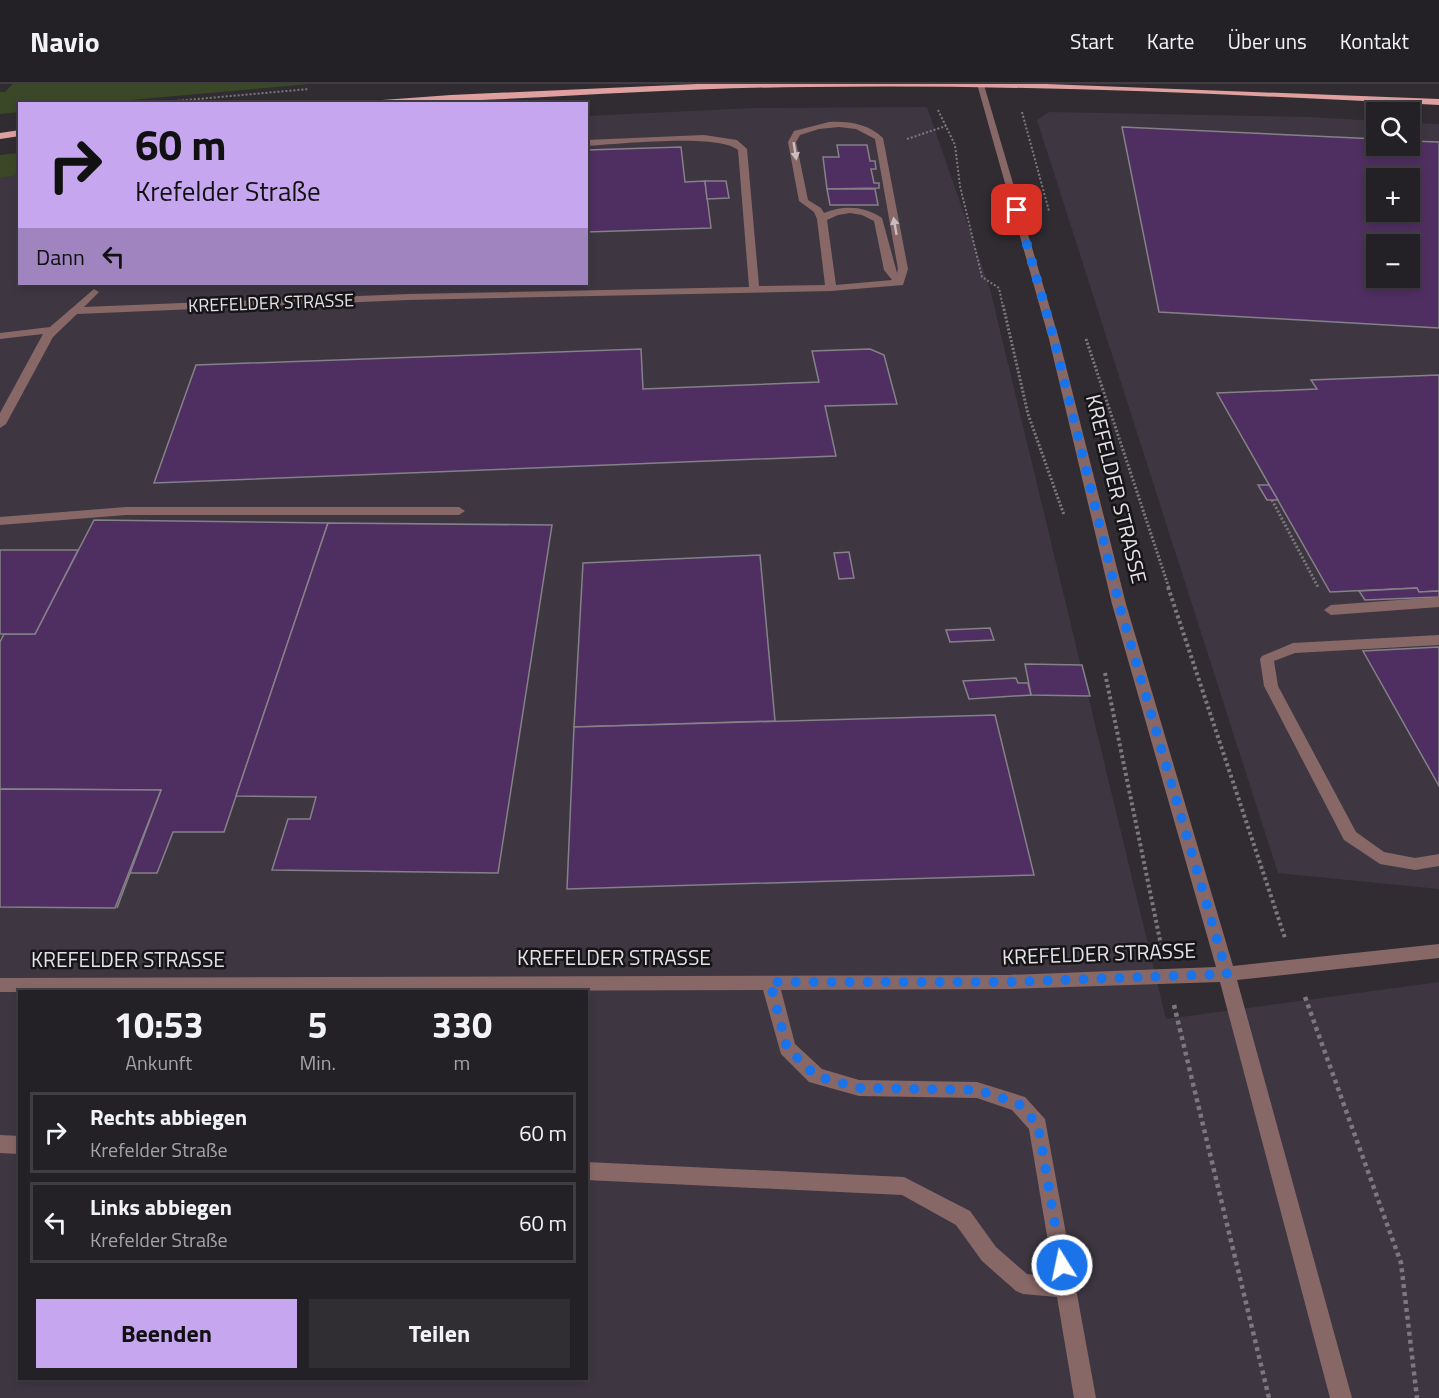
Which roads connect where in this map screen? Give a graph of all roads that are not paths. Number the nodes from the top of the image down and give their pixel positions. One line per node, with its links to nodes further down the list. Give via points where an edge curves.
1 (623, 84): 3 (main road)
2 (980, 84): 3 (main road); 5 (main road); 25 (street, KREFELDER STRASSE, via 1054,339 1119,604)
3 (578, 91): 4 (main road)
4 (370, 102)
5 (1439, 102)
6 (18, 134): 7 (main road)
7 (0, 136)
8 (588, 143): 12 (street, via 704,138 734,142 742,149)
9 (822, 219): 10 (street, via 835,211 849,210 879,220 889,270); 10 (street, one-way to 9, via 903,269 881,147 879,138 866,128 819,125 797,134 792,142 804,201 818,210); 11 (street)
10 (899, 283): 11 (street, KREFELDER STRASSE)
11 (831, 288): 12 (street, KREFELDER STRASSE)
12 (754, 290): 14 (street, KREFELDER STRASSE, via 408,297)
13 (94, 292): 14 (street)
14 (74, 311): 15 (street)
15 (54, 330): 16 (street); 17 (street)
16 (0, 336)
17 (0, 424)
18 (459, 511): 19 (street, via 126,511)
19 (0, 521)
20 (1439, 602): 21 (street)
21 (1331, 610)
22 (1439, 640): 23 (street, via 1293,648 1267,659 1271,686 1350,836 1380,858 1415,864)
23 (1439, 860)
24 (1439, 951): 25 (street, KREFELDER STRASSE)
25 (1227, 974): 26 (street, KREFELDER STRASSE, via 1008,982); 33 (street, KREFELDER STRASSE)
26 (770, 982): 27 (street, KREFELDER STRASSE); 31 (street, via 787,1048 816,1076 859,1088 977,1090 1018,1103 1038,1125)
27 (0, 985)
28 (0, 1144): 29 (street)
29 (18, 1145)
30 (588, 1171): 31 (street, via 904,1186 963,1218 990,1254 1023,1284)
31 (1066, 1288): 32 (street)
32 (1085, 1398)
33 (1341, 1398)

